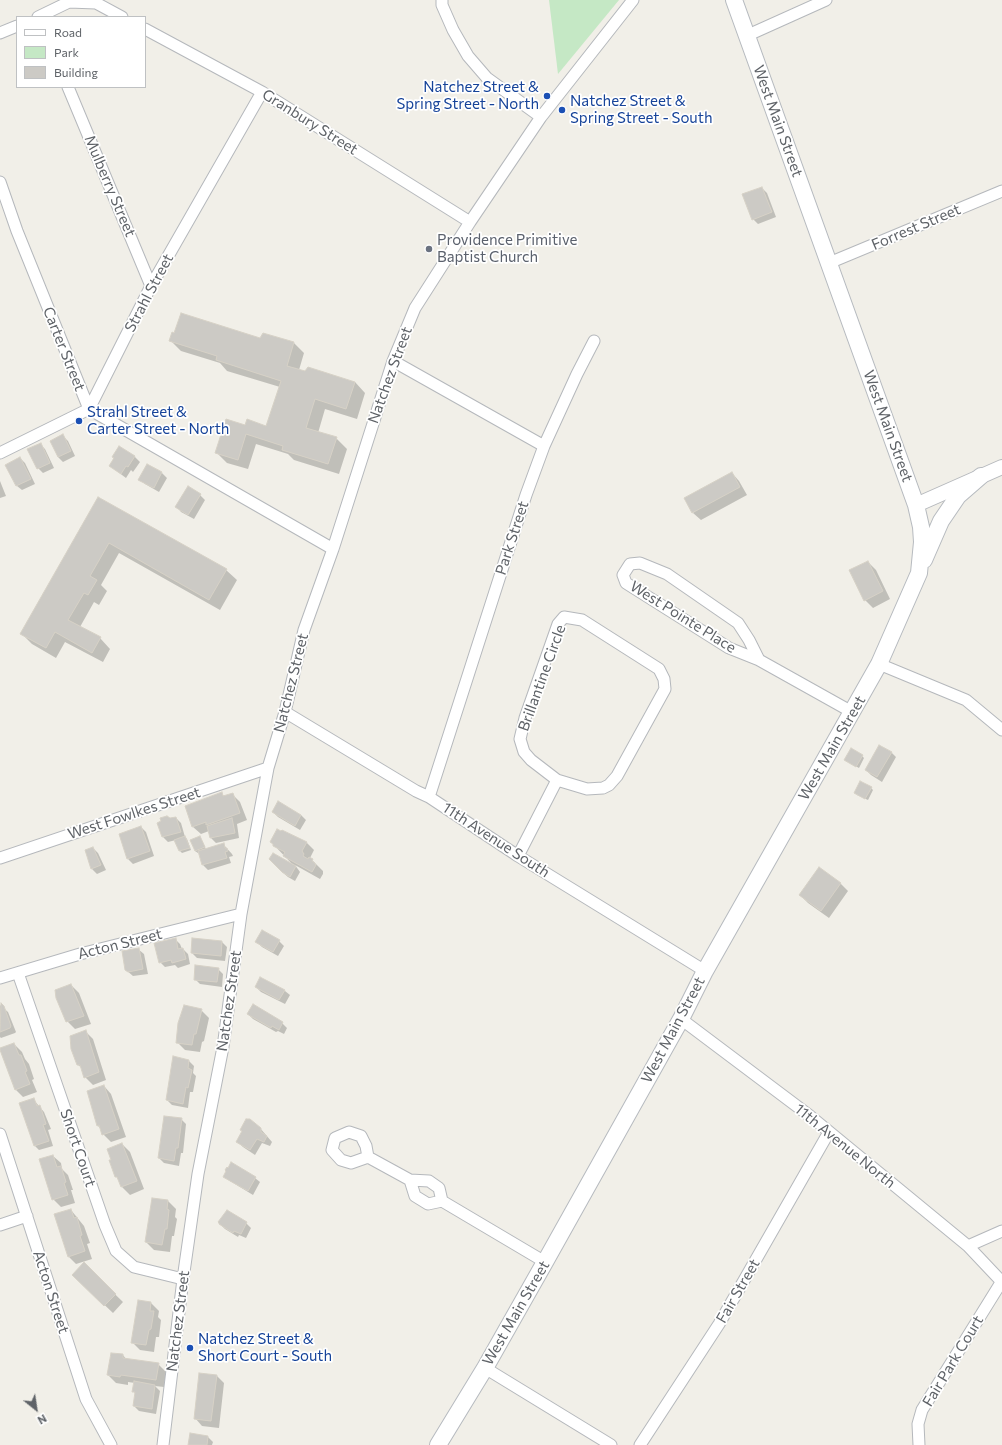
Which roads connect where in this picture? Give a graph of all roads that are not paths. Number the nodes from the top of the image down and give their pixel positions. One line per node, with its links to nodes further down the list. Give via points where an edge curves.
1 (442, 0): 14 (street, via 453,30 468,56 482,73)
2 (633, 0): 14 (street, Natchez Street)
3 (734, 0): 11 (main road, West Main Street)
4 (826, 0): 11 (street)
5 (97, 2): 6 (street, via 69,2); 7 (street)
6 (41, 16)
7 (120, 16)
8 (16, 26): 10 (street)
9 (146, 30): 13 (street, Granbury Street)
10 (0, 32)
11 (746, 36): 18 (main road, West Main Street)
12 (68, 88): 19 (street, Mulberry Street)
13 (262, 92): 17 (street, Granbury Street); 19 (street, Strahl Street)
14 (541, 117): 17 (street, Natchez Street)
15 (0, 182): 22 (street, Carter Street, via 17,231)
16 (1002, 191): 18 (street, Forrest Street)
17 (470, 222): 21 (street, Natchez Street, via 415,308)
18 (830, 263): 27 (main road, West Main Street)
19 (151, 286): 22 (street, Strahl Street)
20 (594, 341): 23 (street, Park Street)
21 (393, 361): 23 (street); 28 (street, Natchez Street)
22 (89, 409): 24 (street); 28 (street, Carter Street)
23 (544, 446): 37 (street, Park Street)
24 (0, 453)
25 (1002, 467): 26 (street)
26 (981, 476): 27 (street); 29 (main road, via 958,496 941,521)
27 (916, 505): 29 (main road, West Main Street, via 922,527)
28 (333, 549): 32 (street, Natchez Street, via 304,630)
29 (919, 572): 31 (main road, West Main Street)
30 (759, 660): 30 (street, West Pointe Place, via 738,623 667,574 640,563 630,564 623,575 626,583 729,648); 33 (street, West Pointe Place)
31 (879, 664): 33 (main road, West Main Street); 34 (street, via 966,700)
32 (285, 712): 35 (street, Natchez Street); 37 (street, 11th Avenue South)
33 (852, 712): 41 (main road, West Main Street)
34 (1002, 730)
35 (268, 768): 39 (street, West Fowlkes Street); 40 (street, Natchez Street)
36 (557, 780): 36 (street, Brillantine Circle, via 531,760 524,752 520,738 558,624 564,617 582,620 659,669 665,689 609,785 587,789); 38 (street)
37 (429, 797): 38 (street, 11th Avenue South)
38 (518, 856): 41 (street, 11th Avenue South)
39 (0, 858)
40 (241, 914): 42 (street, Acton Street, via 80,954); 55 (street, Natchez Street, via 223,1047 198,1174)
41 (705, 971): 44 (main road, West Main Street)
42 (18, 973): 43 (street, Acton Street); 55 (street, Short Court, via 116,1251 134,1267)
43 (0, 978)
44 (682, 1019): 45 (street, 11th Avenue North); 54 (main road, West Main Street)
45 (829, 1132): 53 (street, 11th Avenue North); 62 (street, Fair Street, via 720,1324)
46 (0, 1134): 50 (street, Acton Street)
47 (368, 1157): 48 (street)
48 (410, 1180): 49 (street, via 430,1181 439,1188); 49 (street, via 415,1196 428,1204)
49 (442, 1201): 54 (street)
50 (27, 1216): 51 (street); 58 (street, Acton Street, via 86,1400)
51 (0, 1225)
52 (1002, 1231): 53 (street)
53 (968, 1246): 56 (street, 11th Avenue North)
54 (545, 1262): 57 (main road, West Main Street)
55 (183, 1279): 59 (street, Natchez Street)
56 (1002, 1281): 63 (street, Fair Park Court, via 922,1410 918,1424)
57 (485, 1368): 60 (main road, West Main Street); 61 (street)
58 (111, 1445)
59 (162, 1445)
60 (438, 1445)
61 (611, 1445)
62 (640, 1445)
63 (919, 1445)

